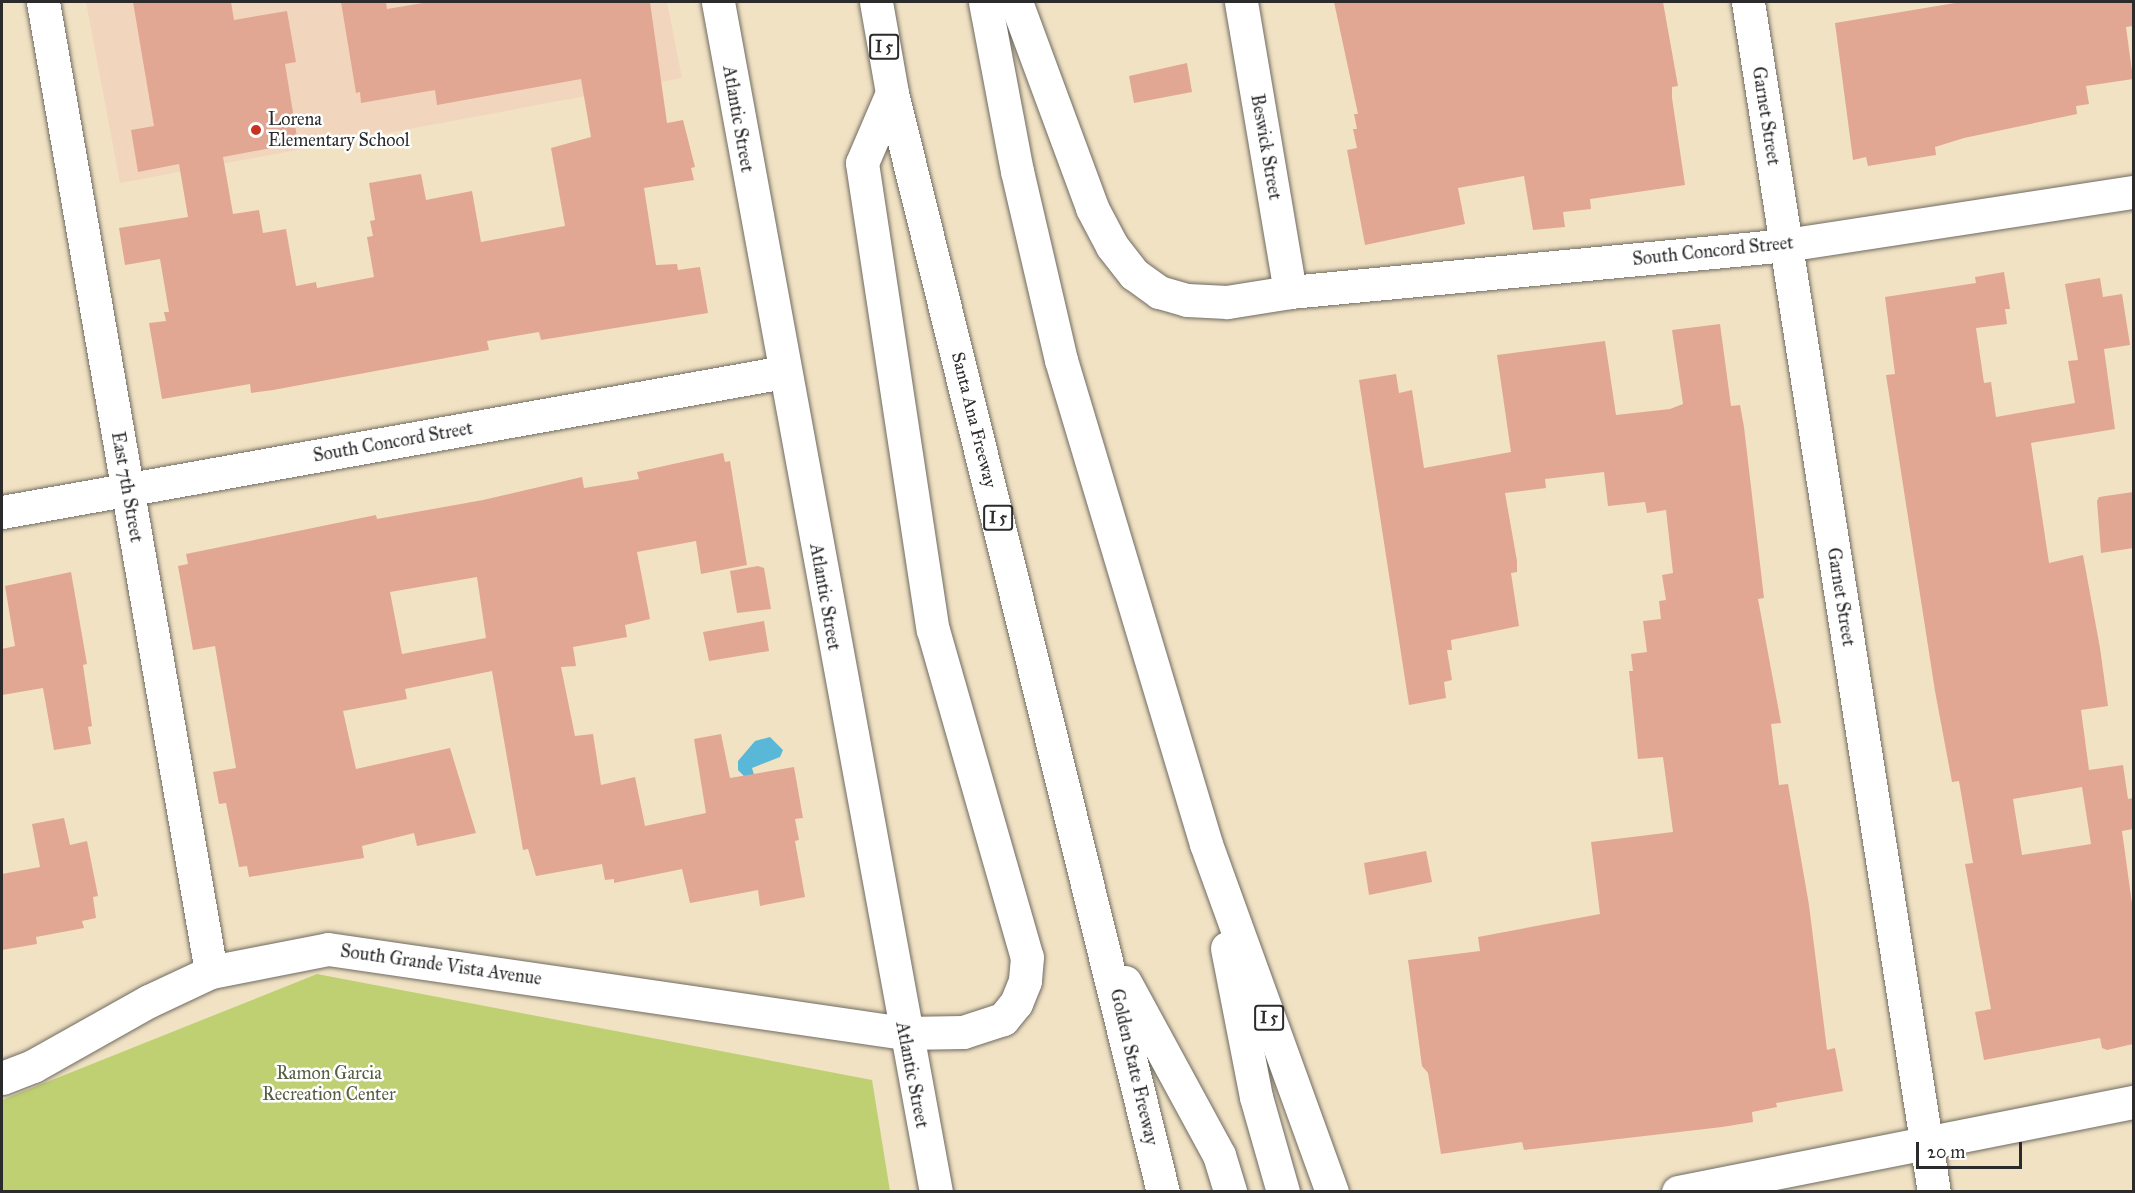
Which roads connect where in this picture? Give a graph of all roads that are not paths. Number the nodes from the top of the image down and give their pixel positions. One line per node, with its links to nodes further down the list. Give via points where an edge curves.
1 (43, 2): 13 (main road, East 7th Street)
2 (718, 2): 12 (main road, Atlantic Street)
3 (876, 2): 8 (main road, Santa Ana Freeway / I 5)
4 (985, 2): 15 (main road, I 5, via 1017,171 1061,360)
5 (1016, 2): 11 (main road, South Concord Street, via 1092,208 1112,246 1134,274 1159,292 1187,300 1227,302)
6 (1241, 2): 11 (main road, Beswick Street)
7 (1749, 2): 10 (main road, Garnet Street)
8 (892, 93): 16 (main road, Santa Ana Freeway / I 5); 18 (main road, South Grande Vista Avenue, via 862,163 933,630 1027,957 1025,981 1016,1003 1003,1019 963,1032)
9 (2133, 192): 10 (main road, South Concord Street)
10 (1786, 245): 11 (main road, South Concord Street); 21 (main road, Garnet Street)
11 (1290, 292)
12 (784, 372): 13 (main road, South Concord Street); 18 (main road, Atlantic Street)
13 (128, 489): 14 (main road, South Concord Street); 17 (main road, East 7th Street)
14 (2, 512)
15 (1206, 844): 25 (main road, via 1256,1097); 26 (main road, I 5)
16 (1104, 943): 23 (main road, Golden State Freeway / I 5); 24 (main road, via 1219,1155)
17 (211, 972): 18 (main road, South Grande Vista Avenue, via 328,949); 19 (main road, South Grande Vista Avenue, via 149,1001 33,1066)
18 (904, 1033): 22 (main road, Atlantic Street)
19 (2, 1078)
20 (2133, 1102): 21 (main road)
21 (1926, 1142): 27 (main road); 28 (main road, Garnet Street)
22 (936, 1191)
23 (1163, 1191)
24 (1230, 1191)
25 (1283, 1191)
26 (1332, 1191)
27 (1678, 1191)
28 (1934, 1191)

